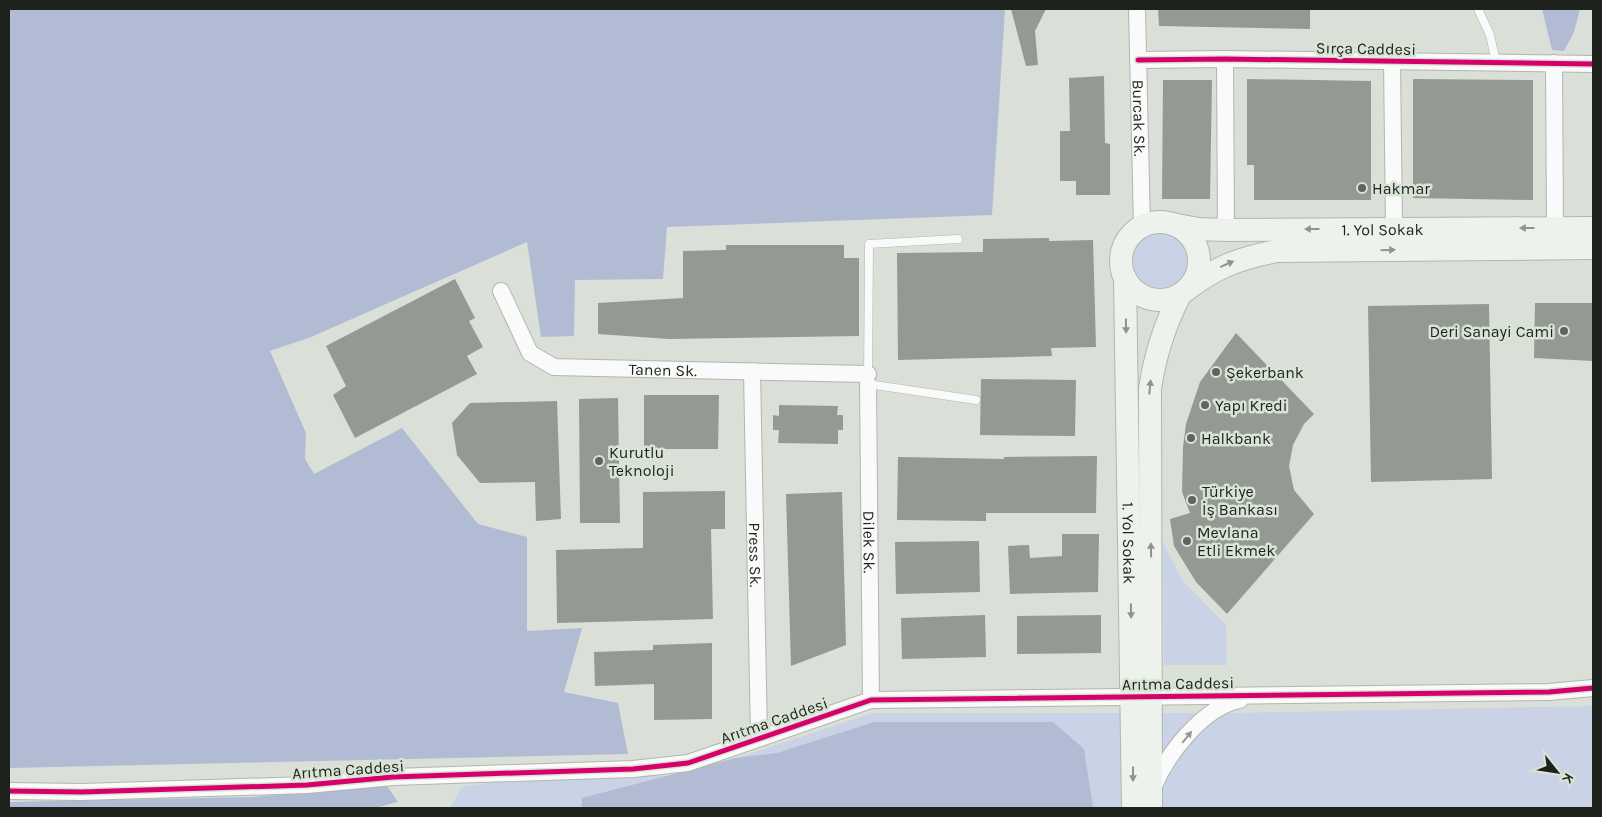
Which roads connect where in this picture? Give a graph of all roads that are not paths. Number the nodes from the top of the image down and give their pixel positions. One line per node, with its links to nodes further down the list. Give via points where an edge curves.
1 (1137, 9): 4 (street, Burcak Sk.)
2 (1478, 9): 6 (lane, via 1490,34)
3 (1225, 59): 4 (street, Sırça Caddesi); 5 (street, Sırça Caddesi); 14 (street)
4 (1138, 60): 10 (street, Burcak Sk.)
5 (1392, 61): 6 (street, Sırça Caddesi); 11 (street)
6 (1496, 62): 7 (street, Sırça Caddesi)
7 (1554, 63): 8 (street, Sırça Caddesi); 12 (street)
8 (1593, 64)
9 (1172, 224): 10 (main road, 1. Yol Sokak, via 1151,223); 14 (main road, 1. Yol Sokak); 19 (main road, 1. Yol Sokak, via 1192,238 1199,261 1197,273)
10 (1142, 227): 17 (main road, 1. Yol Sokak, via 1132,234 1124,249 1122,266)
11 (1394, 228): 12 (main road, 1. Yol Sokak, one-way to 11); 14 (main road, 1. Yol Sokak, one-way to 14)
12 (1555, 228): 13 (main road, 1. Yol Sokak)
13 (1593, 228)
14 (1226, 230)
15 (958, 239): 21 (lane, via 869,244)
16 (1593, 248): 19 (main road, 1. Yol Sokak, one-way to 16, via 1225,264 1276,251)
17 (1125, 278): 19 (main road, 1. Yol Sokak, via 1142,296 1155,300 1168,300); 26 (main road, 1. Yol Sokak, one-way to 26)
18 (501, 291): 20 (street, Tanen Sk., via 530,353 554,368)
19 (1183, 293): 26 (main road, 1. Yol Sokak, one-way to 19, via 1150,389 1154,358 1162,333)
20 (752, 371): 21 (street, Tanen Sk.); 29 (street, Press Sk.)
21 (868, 379): 22 (lane); 28 (street, Dilek Sk.)
22 (976, 400)
23 (1593, 688): 24 (street)
24 (1549, 692): 25 (street, Arıtma Caddesi); 27 (street)
25 (1264, 695): 26 (street, Arıtma Caddesi); 31 (street, one-way to 25, via 1163,768 1200,721 1229,702)
26 (1143, 696): 28 (street, Arıtma Caddesi); 31 (main road, 1. Yol Sokak); 32 (main road, 1. Yol Sokak, one-way to 32)
27 (1593, 699)
28 (871, 700): 29 (street, Arıtma Caddesi)
29 (759, 738): 30 (street, Arıtma Caddesi, via 688,763 633,769 393,777 297,786)
30 (9, 791)
31 (1151, 800)
32 (1133, 808)

